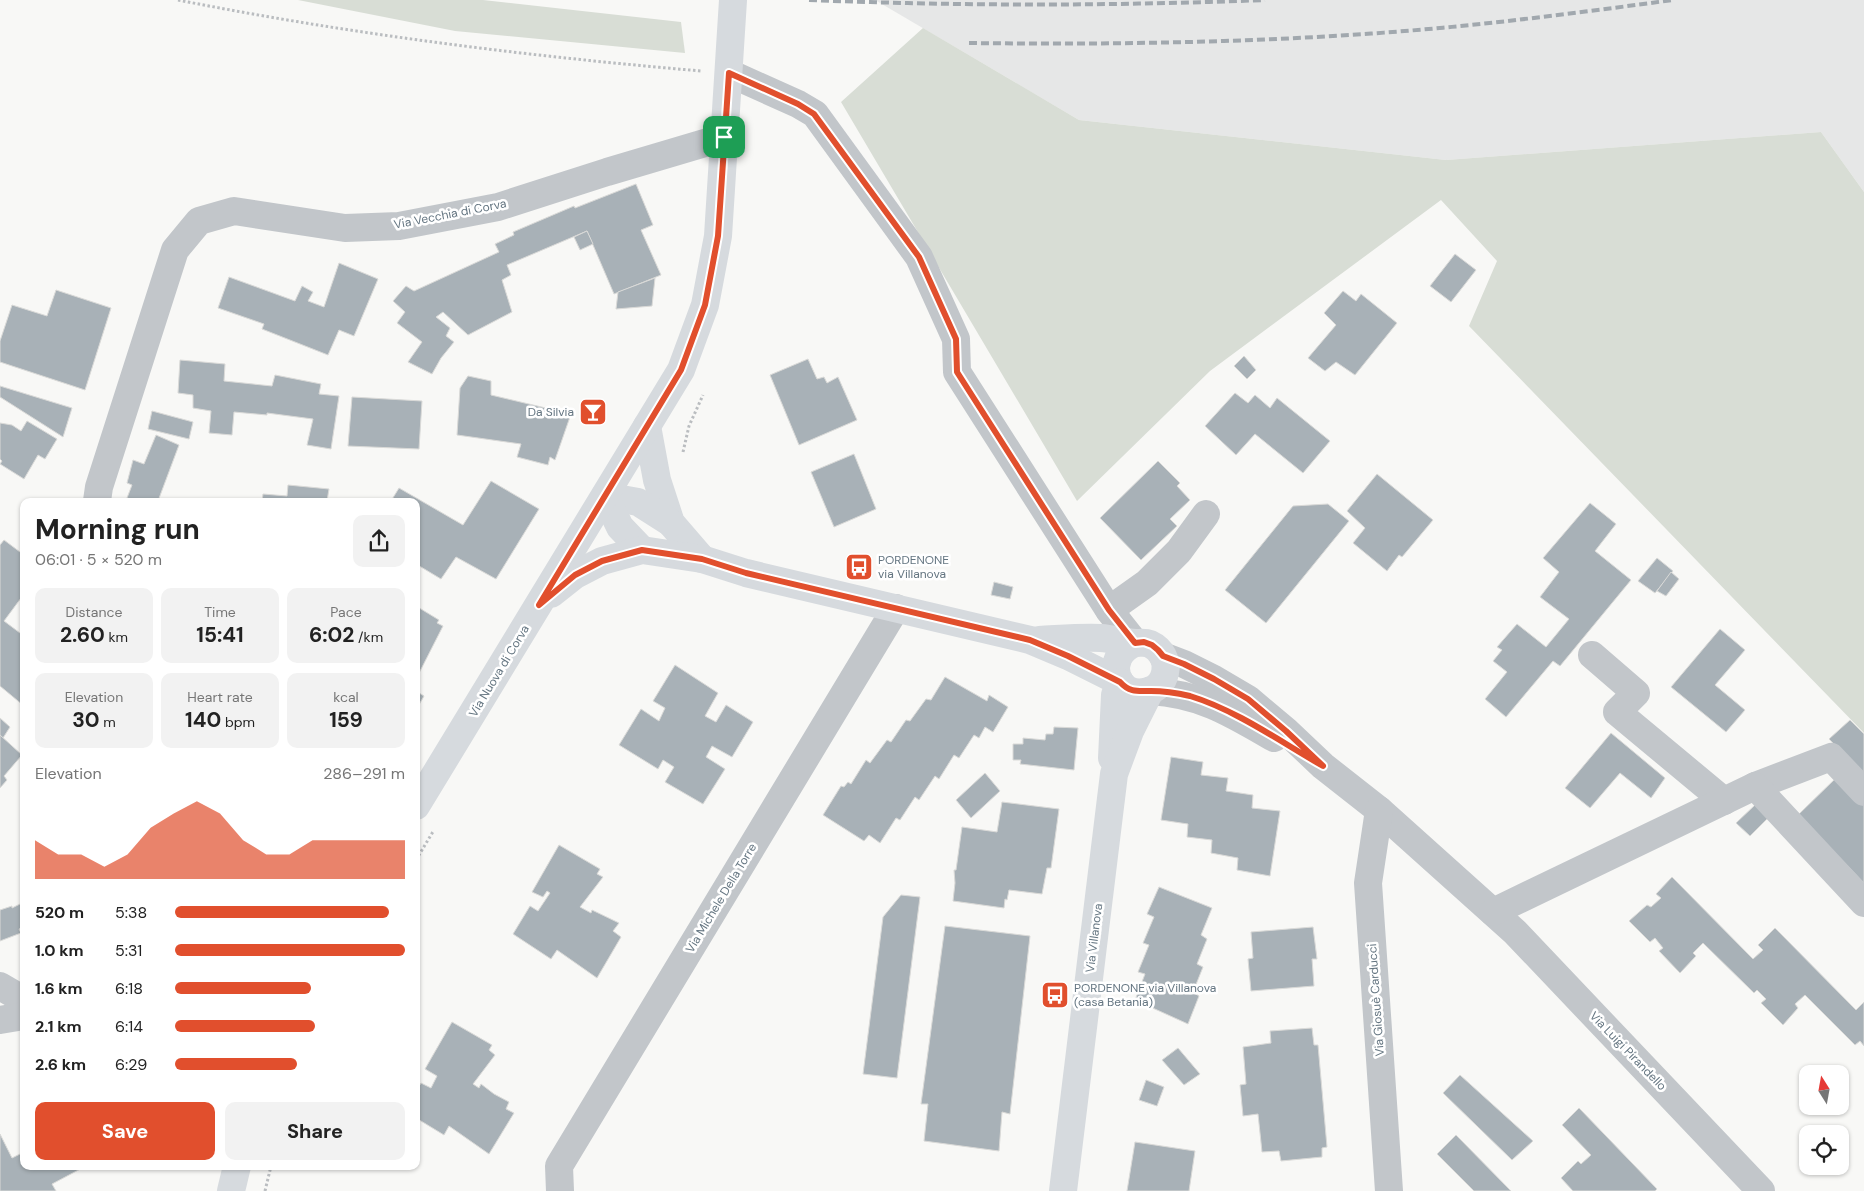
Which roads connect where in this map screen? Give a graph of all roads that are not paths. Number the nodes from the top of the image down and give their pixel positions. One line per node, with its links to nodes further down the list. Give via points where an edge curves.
1 (733, 0): 2 (street, Via Nuova di Corva)
2 (729, 73): 3 (street, Via Nuova di Corva); 13 (street, via 814,114 914,249 956,339 957,372)
3 (724, 137): 4 (street, Via Nuova di Corva, via 718,236 705,305 681,370); 6 (street, Via Vecchia di Corva, via 498,207 399,226 345,228 234,211 199,221 175,250)
4 (647, 426): 5 (street, Via Nuova di Corva); 8 (street, via 657,480)
5 (605, 496): 8 (street, via 638,502); 9 (street, via 620,527); 11 (street, Via Nuova di Corva)
6 (97, 498)
7 (1206, 514): 13 (street, via 1179,551 1147,583)
8 (671, 523): 10 (street)
9 (642, 550): 10 (street, Via Luigi Pirandello); 11 (street, Via Luigi Pirandello, via 602,561 575,575)
10 (702, 559): 12 (street, Via Luigi Pirandello, via 746,573)
11 (539, 605): 24 (street, Via Nuova di Corva)
12 (896, 608): 14 (street, Via Luigi Pirandello); 35 (street, Via Michele Della Torre, via 559,1166)
13 (1109, 610): 15 (street)
14 (1030, 640): 15 (street, Via Luigi Pirandello, via 1100,638); 18 (street, Via Luigi Pirandello)
15 (1135, 643): 17 (street, Via Luigi Pirandello, via 1152,645); 18 (street, via 1117,658 1115,667)
16 (1592, 655): 25 (street, via 1636,693 1617,712)
17 (1163, 656): 19 (street, via 1166,664 1163,680); 20 (street, Via Luigi Pirandello, via 1248,699)
18 (1120, 682): 19 (street, Via Luigi Pirandello, via 1134,692); 21 (street, Via Villanova, via 1115,695)
19 (1150, 691): 20 (street, Via Luigi Pirandello, via 1184,695 1232,714); 21 (street, Via Villanova)
20 (1323, 766): 26 (street, Via Luigi Pirandello)
21 (1114, 774): 36 (street, Via Villanova)
22 (1755, 786): 23 (street, via 1831,758); 25 (street); 27 (street)
23 (1864, 792)
24 (420, 799)
25 (1724, 801): 28 (street)
26 (1380, 810): 28 (street, Via Luigi Pirandello); 37 (street, Via Giosuè Carducci, via 1368,883)
27 (1864, 902)
28 (1493, 912): 38 (street, Via Luigi Pirandello)
29 (0, 986): 30 (street)
30 (20, 998)
31 (20, 1017): 32 (street)
32 (0, 1020)
33 (236, 1170): 34 (street)
34 (231, 1191)
35 (560, 1191)
36 (1063, 1191)
37 (1389, 1191)
38 (1762, 1191)

